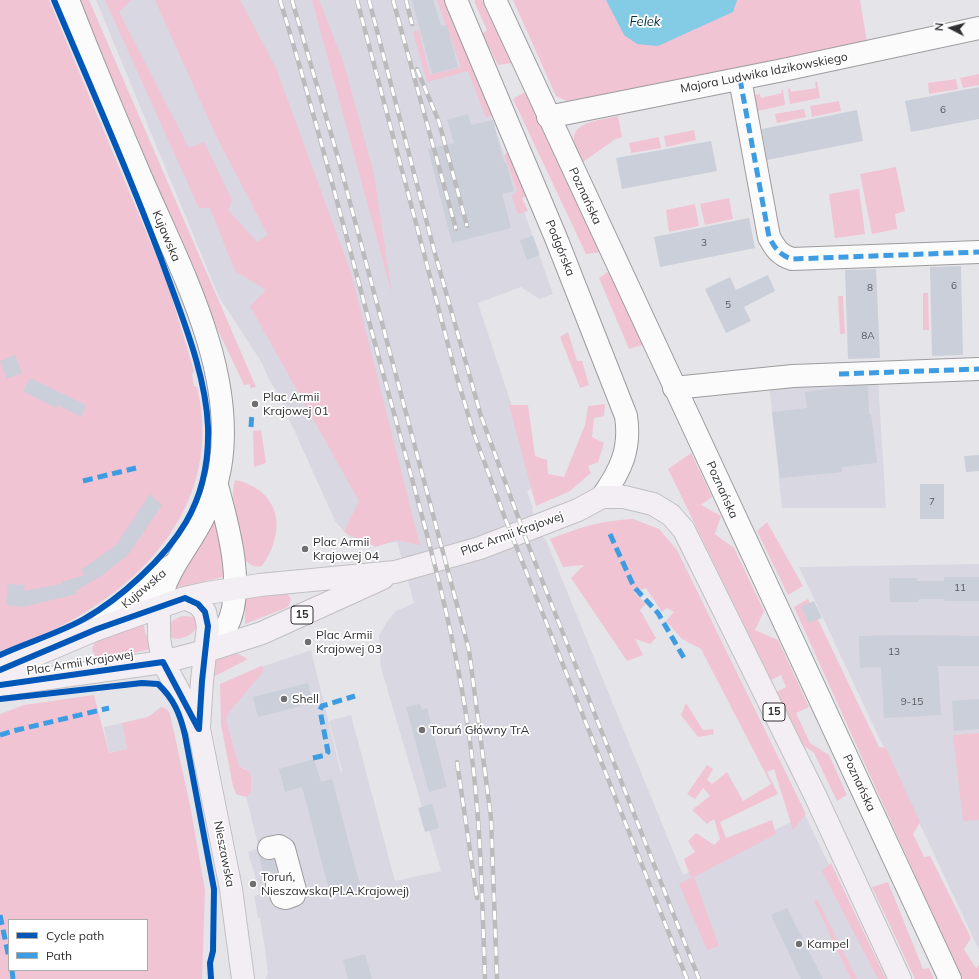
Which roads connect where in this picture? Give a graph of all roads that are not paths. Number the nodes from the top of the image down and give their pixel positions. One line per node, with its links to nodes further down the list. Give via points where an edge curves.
1 (68, 0): 10 (street, Kujawska, via 126,145 197,308 220,389 223,419 222,451)
2 (456, 0): 11 (street, Podgórska, via 556,238 626,416 628,442 625,456 614,480)
3 (495, 0): 6 (street, Poznańska)
4 (979, 28): 5 (street, Majora Ludwika Idzikowskiego)
5 (740, 79): 6 (street, Majora Ludwika Idzikowskiego); 7 (street, via 769,237 783,256 792,258)
6 (548, 117): 9 (street, Poznańska)
7 (979, 252)
8 (979, 369): 9 (street, via 793,376)
9 (674, 388): 27 (street, Poznańska)
10 (216, 482): 12 (street, Kujawska, via 202,520); 14 (street, Kujawska, via 233,547)
11 (602, 497): 13 (main road, Plac Armii Krajowej / 15, via 578,510 480,548); 26 (main road, 15, via 624,497 653,504 671,515 684,530 814,793)
12 (174, 564): 16 (street, Kujawska); 17 (street, Kujawska)
13 (395, 572): 14 (main road, Plac Armii Krajowej / 15); 18 (main road, Plac Armii Krajowej / 15, via 262,633)
14 (234, 589): 15 (main road, Plac Armii Krajowej / 15); 18 (street, via 233,610 226,629)
15 (185, 598): 16 (main road, Plac Armii Krajowej / 15); 18 (main road, via 198,604 206,612)
16 (159, 608): 17 (main road, Plac Armii Krajowej / 15); 19 (main road, via 159,638)
17 (96, 629): 20 (main road, Plac Armii Krajowej / 15)
18 (206, 651): 19 (main road, Plac Armii Krajowej / 15); 22 (main road, Nieszawska)
19 (163, 662): 21 (main road, Plac Armii Krajowej / 15); 22 (main road, Nieszawska)
20 (0, 670)
21 (0, 684)
22 (199, 729): 25 (main road, Nieszawska, via 231,889)
23 (269, 848): 24 (street, via 279,846 284,849 295,890 294,896 282,897)
24 (277, 885)
25 (243, 979)
26 (900, 979)
27 (950, 979)

